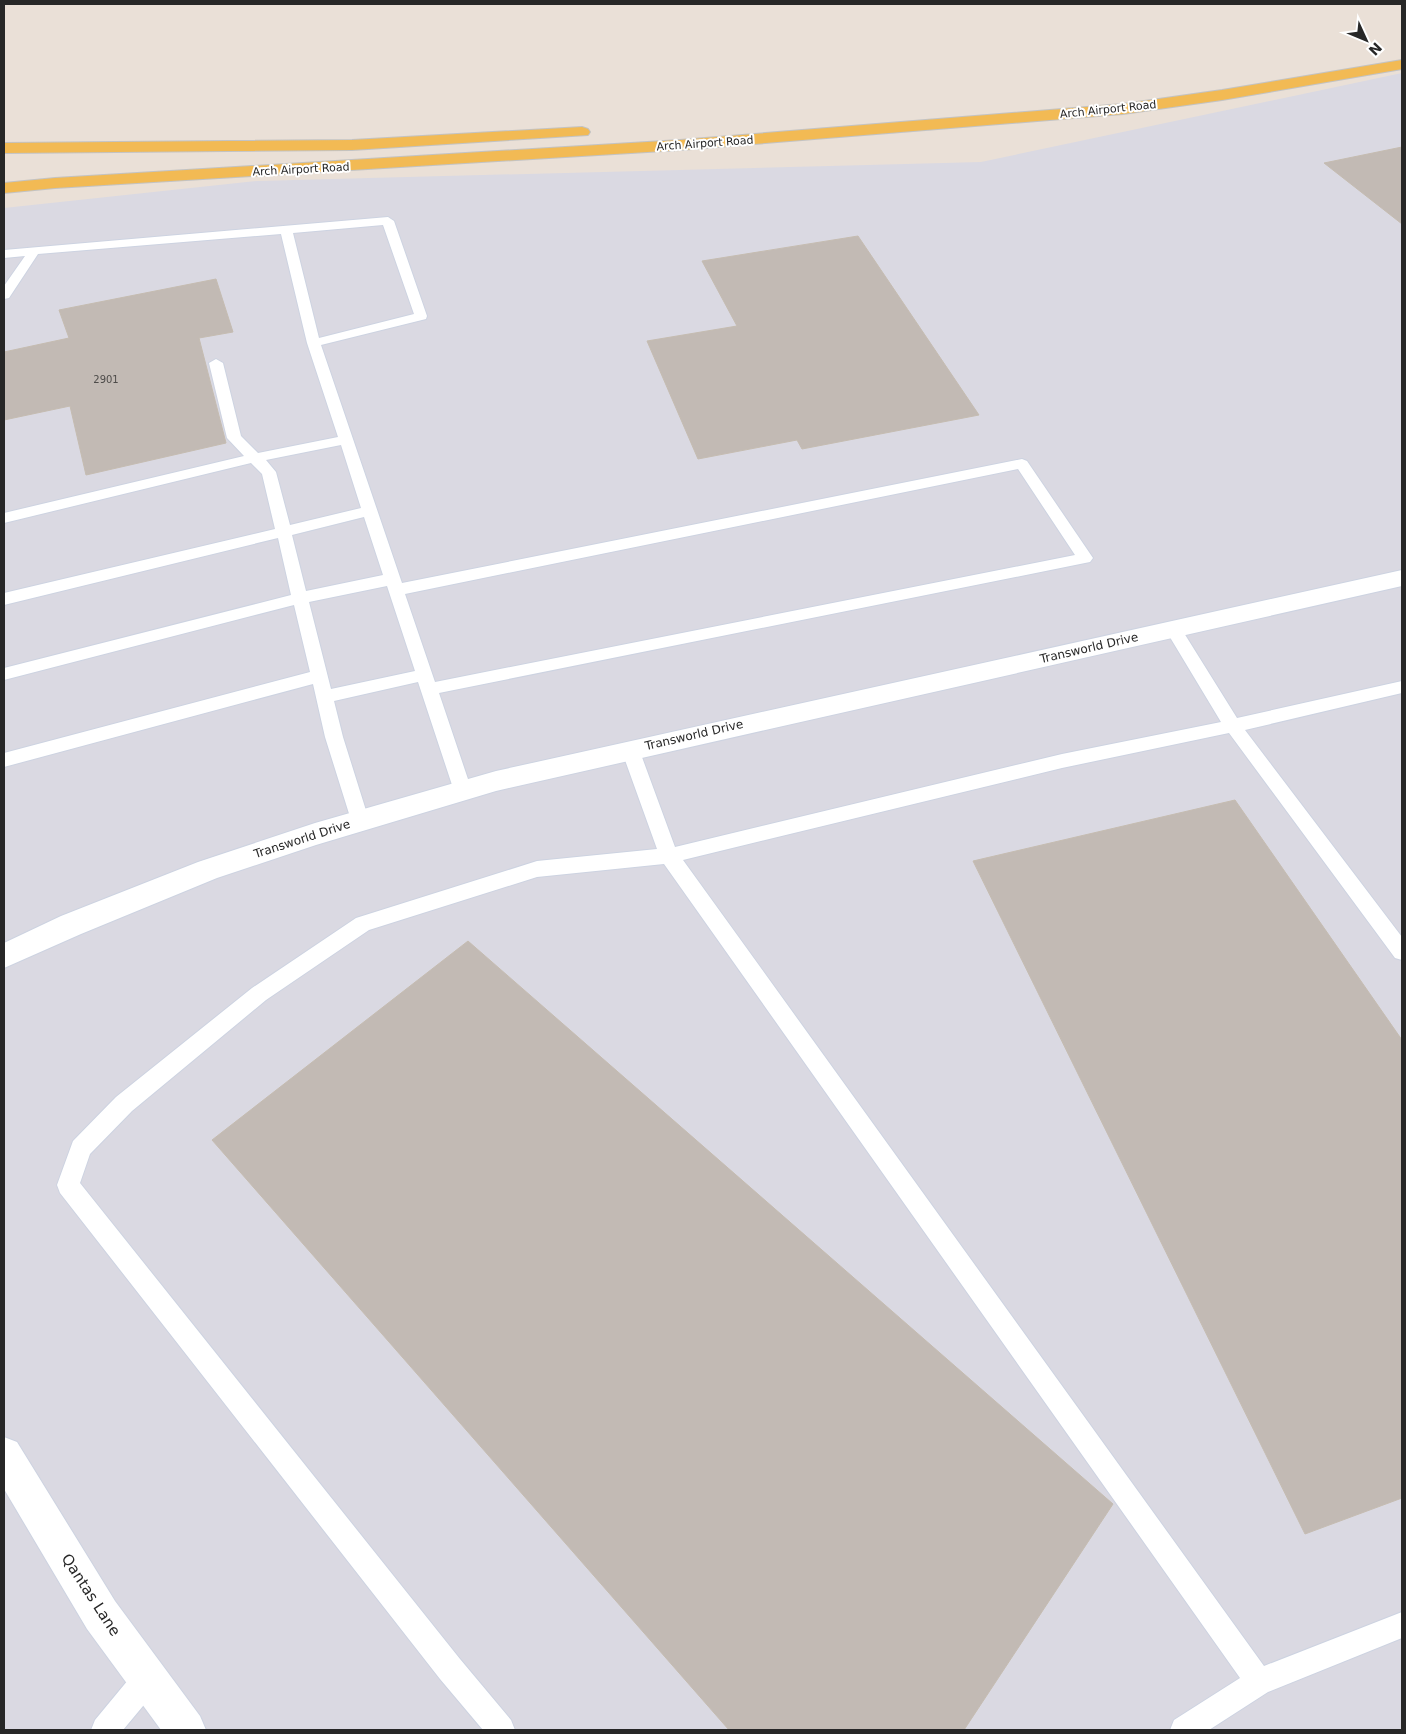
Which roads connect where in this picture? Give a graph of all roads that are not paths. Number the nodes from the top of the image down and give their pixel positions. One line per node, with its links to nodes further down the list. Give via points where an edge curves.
1 (1402, 64): 6 (main road, Arch Airport Road, via 1123,109 680,145)
2 (600, 131): 4 (main road, Arch Airport Road, via 352,145)
3 (4, 134): 4 (main road)
4 (72, 146): 5 (main road, Arch Airport Road)
5 (4, 148)
6 (4, 188)
7 (286, 229): 8 (lane); 11 (lane); 11 (lane, via 388,221 421,316)
8 (34, 251): 9 (lane); 10 (lane)
9 (4, 254)
10 (4, 295)
11 (314, 343): 13 (lane)
12 (216, 363): 14 (lane, via 234,438)
13 (346, 440): 14 (lane); 15 (lane)
14 (254, 458): 16 (lane); 17 (lane, via 268,472)
15 (370, 511): 17 (lane); 19 (lane)
16 (4, 518)
17 (284, 533): 20 (lane); 21 (lane)
18 (1402, 578): 22 (street, Transworld Drive)
19 (394, 585): 20 (lane); 25 (lane); 25 (lane, via 1022,464 1085,558)
20 (300, 598): 23 (lane); 24 (lane)
21 (4, 599)
22 (1173, 629): 28 (lane); 29 (street, Transworld Drive)
23 (4, 674)
24 (319, 676): 27 (lane); 30 (lane)
25 (427, 682): 27 (lane); 31 (lane)
26 (1402, 687): 28 (lane)
27 (325, 697): 32 (lane)
28 (1232, 725): 33 (lane, via 1062,761); 34 (lane)
29 (630, 750): 31 (street, Transworld Drive); 33 (lane)
30 (4, 760)
31 (463, 791): 32 (street, Transworld Drive)
32 (360, 820): 35 (street, Transworld Drive, via 208,870 71,925)
33 (669, 856): 39 (lane); 42 (lane, via 537,869 363,924 259,994 124,1104 81,1148 68,1185)
34 (1402, 952)
35 (4, 956)
36 (4, 1455): 38 (street, Qantas Lane, via 101,1615)
37 (1402, 1625): 39 (lane)
38 (148, 1678): 40 (lane); 41 (street, Qantas Lane)
39 (1260, 1682): 43 (lane)
40 (105, 1730)
41 (186, 1730)
42 (501, 1730)
43 (1184, 1730)

